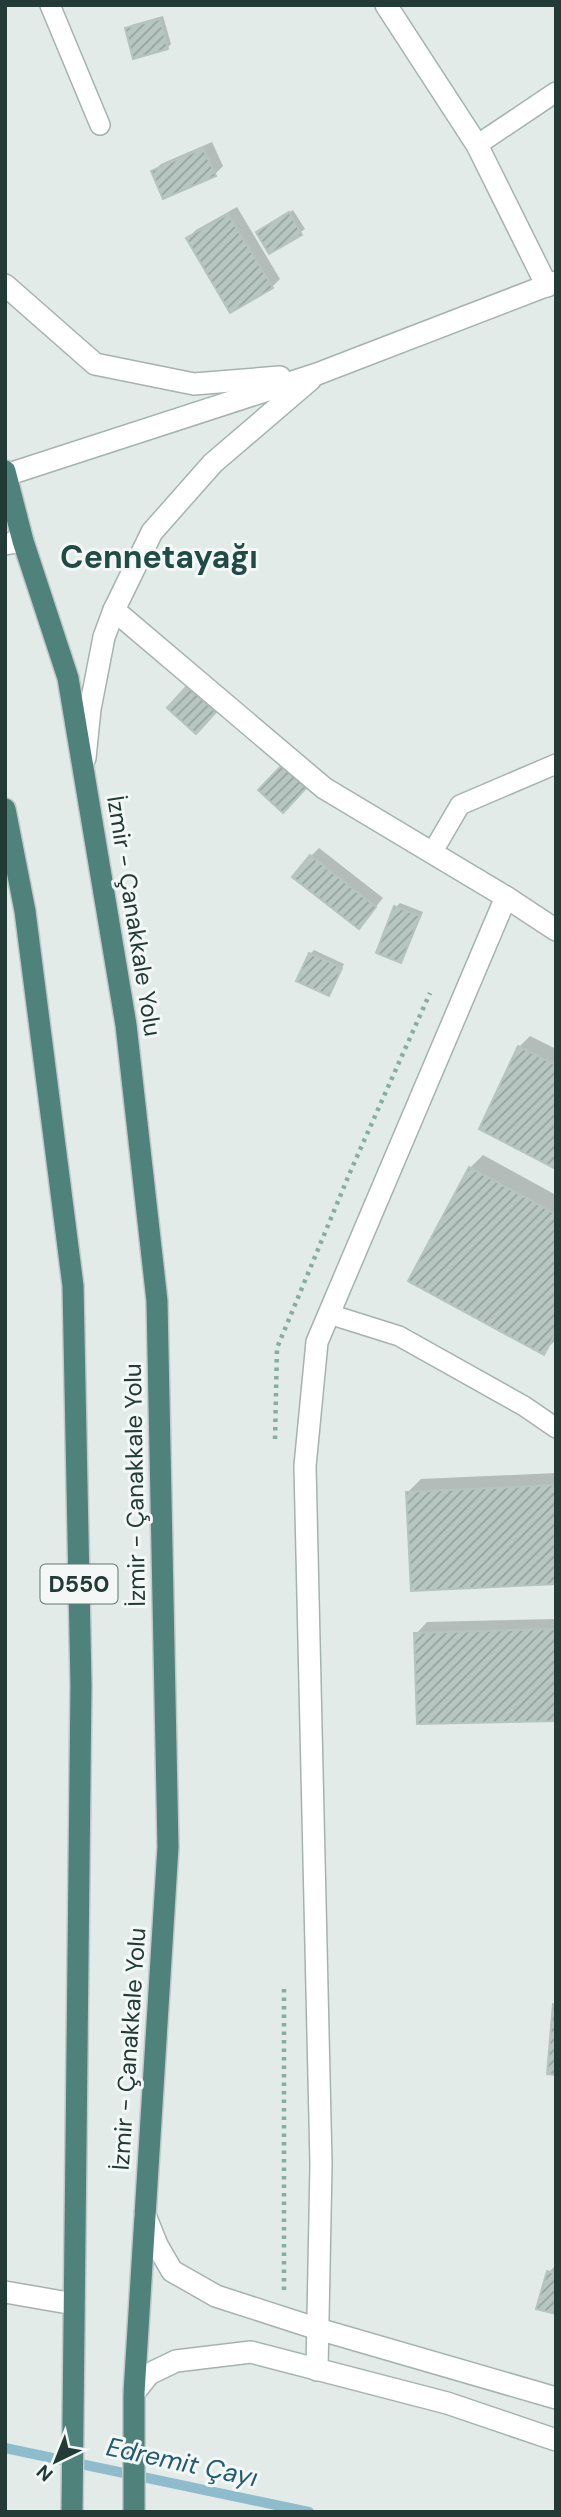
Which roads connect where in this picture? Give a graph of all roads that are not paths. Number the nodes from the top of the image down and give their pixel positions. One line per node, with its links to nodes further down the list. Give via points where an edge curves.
1 (50, 5): 4 (lane)
2 (386, 5): 5 (street)
3 (556, 92): 5 (lane)
4 (100, 125)
5 (477, 145): 6 (street)
6 (551, 284): 8 (street)
7 (5, 285): 8 (street, via 95,364 194,384)
8 (317, 374): 9 (street); 11 (street, via 213,463 152,532)
9 (6, 473): 10 (highway, İzmir - Çanakkale Yolu)
10 (14, 542): 13 (highway, İzmir - Çanakkale Yolu, via 68,678)
11 (114, 610): 13 (street, via 104,637); 15 (street, via 324,788)
12 (556, 764): 15 (lane, via 460,805)
13 (83, 772): 20 (highway, İzmir - Çanakkale Yolu, via 126,1025 157,1301 168,1847)
14 (5, 809): 22 (highway, İzmir - Çanakkale Yolu / D550, via 25,911 73,1286 81,1685)
15 (432, 853): 16 (street)
16 (506, 897): 17 (street); 18 (street)
17 (556, 930)
18 (329, 1314): 19 (lane, via 399,1336); 23 (street, via 317,1342 305,1466 321,2150)
19 (556, 1428)
20 (145, 2215): 23 (street, via 172,2271 216,2295); 25 (highway, İzmir - Çanakkale Yolu)
21 (5, 2292): 22 (street)
22 (74, 2304): 28 (highway, İzmir - Çanakkale Yolu / D550)
23 (318, 2329): 24 (street); 26 (street)
24 (317, 2370): 25 (street, via 251,2352 176,2361 149,2374); 27 (street, via 447,2403)
25 (134, 2398): 29 (highway, İzmir - Çanakkale Yolu)
26 (556, 2398)
27 (556, 2440)
28 (72, 2512)
29 (134, 2512)

